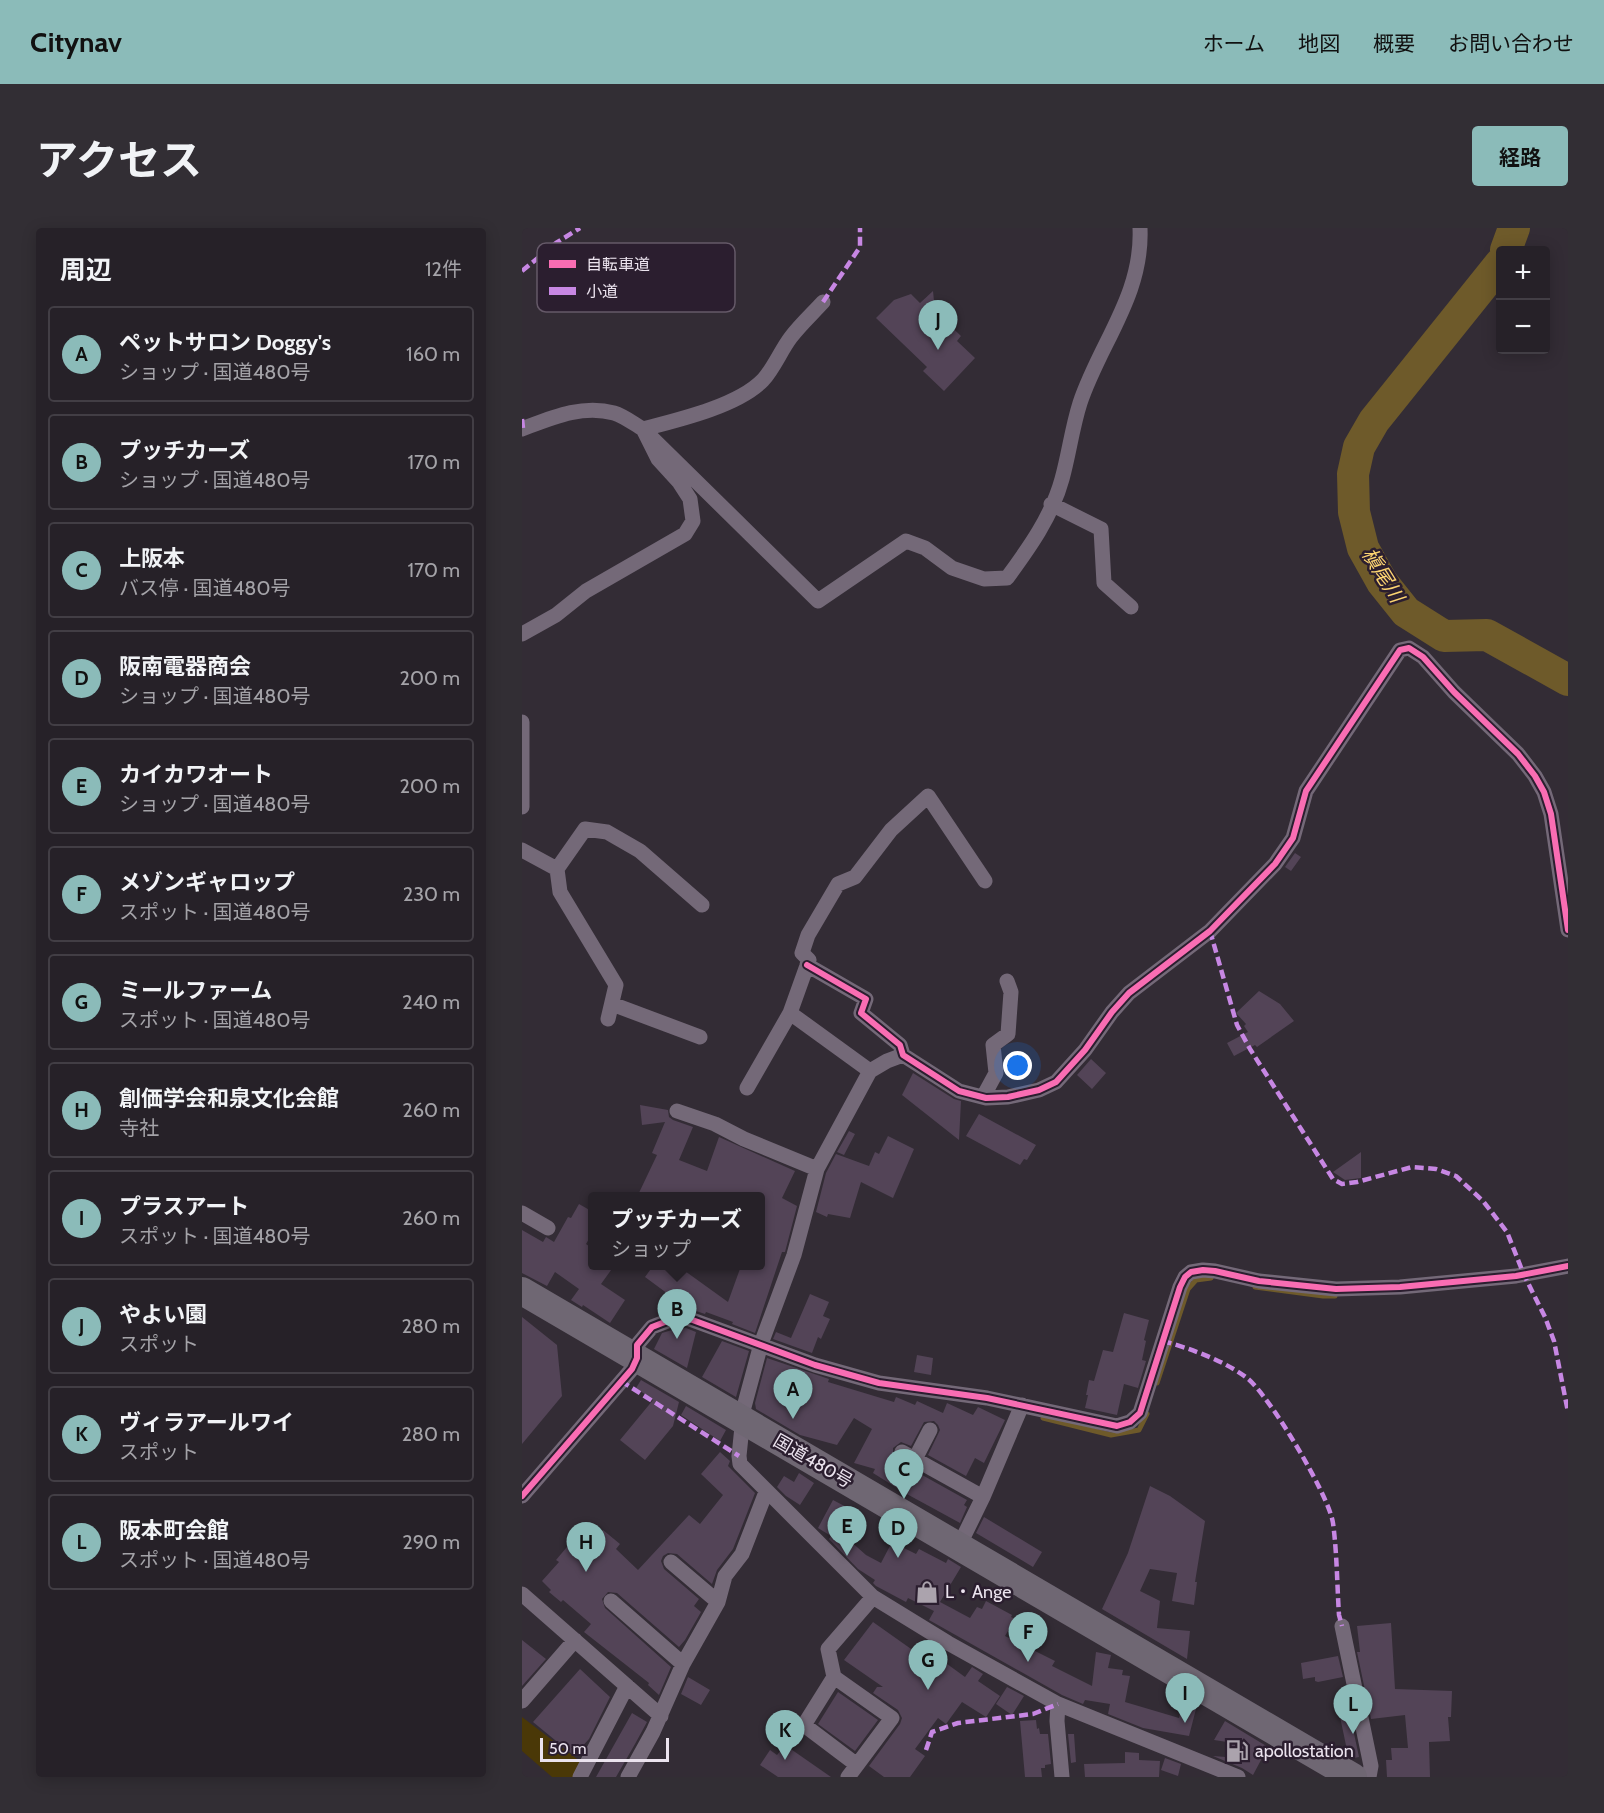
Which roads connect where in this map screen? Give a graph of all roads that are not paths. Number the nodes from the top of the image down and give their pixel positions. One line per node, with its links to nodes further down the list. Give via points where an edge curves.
1 (1140, 228): 5 (street, via 1141,250 1135,279 1081,403 1062,482)
2 (823, 302): 4 (street, via 791,336 763,380 697,414)
3 (522, 429): 4 (street, via 584,410 615,413)
4 (643, 429): 5 (street, via 818,601 906,541 925,548 952,568 984,579 1007,578 1036,539); 7 (street, via 658,459 690,499 693,521 685,534 586,591 556,615)
5 (1051, 504): 6 (street, via 1101,529 1104,583)
6 (1131, 607)
7 (522, 634)
8 (522, 722): 9 (street)
9 (522, 807)
10 (522, 850): 11 (street)
11 (557, 868): 13 (street, via 585,829 607,832 640,851); 17 (street, via 560,892 616,985)
12 (985, 881): 15 (street, via 928,796 891,830 855,877 838,884 808,935 802,953 809,960)
13 (702, 905)
14 (1568, 930): 24 (street, via 1551,814 1535,776 1423,657 1409,648 1400,650 1306,791 1293,838 1275,864 1210,931 1129,993 1056,1082 1008,1097)
15 (807, 965): 18 (street); 21 (street, via 866,999 861,1012 900,1045)
16 (1007, 981): 24 (street, via 1011,992 1008,1034 993,1045 996,1073)
17 (612, 1004): 19 (street); 20 (street)
18 (790, 1013): 22 (street); 23 (street)
19 (608, 1019)
20 (700, 1037)
21 (903, 1055): 22 (street); 24 (street, via 959,1091)
22 (870, 1071): 26 (street)
23 (747, 1088)
24 (983, 1097)
25 (677, 1112): 26 (street, via 715,1124)
26 (817, 1169): 31 (street, via 794,1255)
27 (522, 1213): 28 (street)
28 (548, 1228)
29 (1568, 1266): 33 (street, via 1516,1276 1336,1289 1259,1281 1215,1271 1191,1272 1180,1287 1140,1413 1130,1422 1117,1426)
30 (522, 1291): 32 (highway, 国道480号)
31 (760, 1344): 32 (street, via 687,1318 652,1327 637,1345); 33 (street, via 879,1383); 34 (street)
32 (637, 1358): 34 (highway, 国道480号); 37 (street, via 632,1369)
33 (1022, 1406): 38 (street)
34 (743, 1420): 36 (street, via 740,1464); 39 (highway, 国道480号)
35 (930, 1430): 38 (street, via 908,1456)
36 (766, 1492): 42 (street); 44 (street, via 742,1554 725,1576)
37 (522, 1496)
38 (983, 1497): 39 (street)
39 (959, 1546): 58 (highway, 国道480号)
40 (671, 1562): 44 (street)
41 (522, 1594): 46 (street)
42 (873, 1597): 48 (street, via 828,1648); 51 (street)
43 (611, 1601): 47 (street)
44 (718, 1602): 47 (street)
45 (1341, 1626): 59 (street, via 1371,1766)
46 (575, 1640): 49 (street); 50 (street)
47 (683, 1664): 52 (street)
48 (834, 1677): 53 (street, via 804,1725); 53 (street, via 892,1718)
49 (627, 1686): 52 (street); 54 (street)
50 (522, 1701)
51 (1058, 1704): 56 (street); 57 (street)
52 (661, 1716): 55 (street)
53 (853, 1771)
54 (580, 1777)
55 (628, 1777)
56 (1062, 1777)
57 (1238, 1777)
58 (1353, 1777)
59 (1369, 1777)

